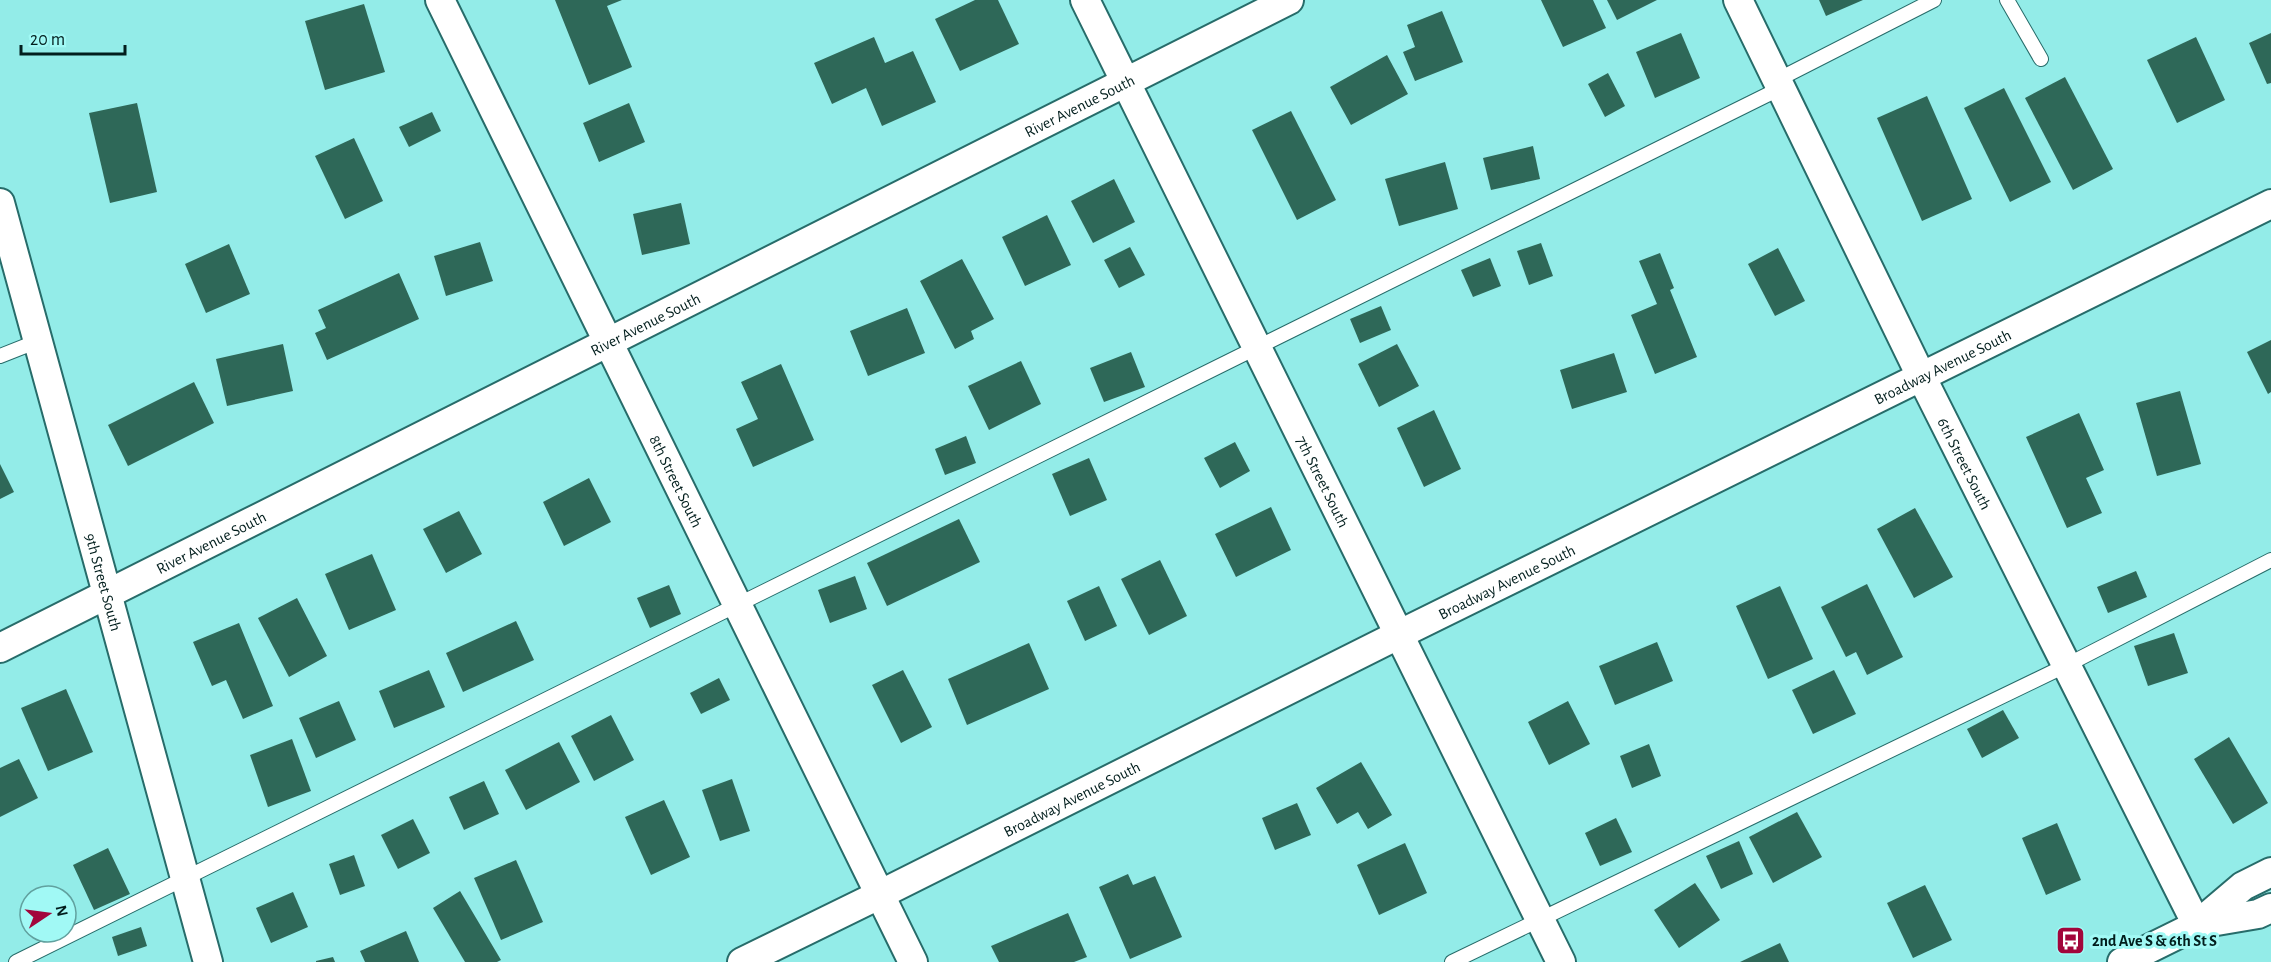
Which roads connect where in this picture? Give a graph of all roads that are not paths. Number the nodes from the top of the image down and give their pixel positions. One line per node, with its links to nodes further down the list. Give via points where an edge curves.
1 (440, 0): 13 (street, 8th Street South)
2 (1085, 0): 8 (street, 7th Street South)
3 (1289, 0): 8 (street, River Avenue South)
4 (1738, 0): 9 (street, 6th Street South)
5 (1934, 0): 9 (lane)
6 (2007, 0): 7 (lane)
7 (2042, 59)
8 (1126, 82): 13 (street, River Avenue South); 14 (street, 7th Street South)
9 (1779, 84): 14 (lane); 16 (street, 6th Street South)
10 (0, 203): 12 (street, 9th Street South)
11 (2271, 204): 16 (street, Broadway Avenue South)
12 (38, 341): 15 (lane); 18 (street, 9th Street South)
13 (607, 342): 18 (street, River Avenue South); 19 (street, 8th Street South)
14 (1256, 347): 19 (lane); 20 (street, 7th Street South)
15 (0, 356)
16 (1922, 376): 20 (street, Broadway Avenue South); 22 (street, 6th Street South)
17 (2271, 560): 22 (lane)
18 (108, 595): 21 (street, River Avenue South); 24 (street, 9th Street South)
19 (736, 604): 24 (lane); 25 (street, 8th Street South)
20 (1398, 635): 25 (street, Broadway Avenue South); 27 (street, 7th Street South)
21 (0, 648)
22 (2067, 665): 27 (lane); 28 (street, 6th Street South)
23 (2271, 872): 28 (street, via 2243,886)
24 (185, 878): 29 (lane); 30 (street, 9th Street South)
25 (879, 896): 31 (street, Broadway Avenue South); 32 (street, 8th Street South)
26 (2271, 908): 28 (street)
27 (1539, 919): 33 (lane); 34 (street, 7th Street South)
28 (2197, 925): 35 (street)
29 (16, 962)
30 (208, 962)
31 (742, 962)
32 (913, 962)
33 (1452, 962)
34 (1561, 962)
35 (2122, 962)

